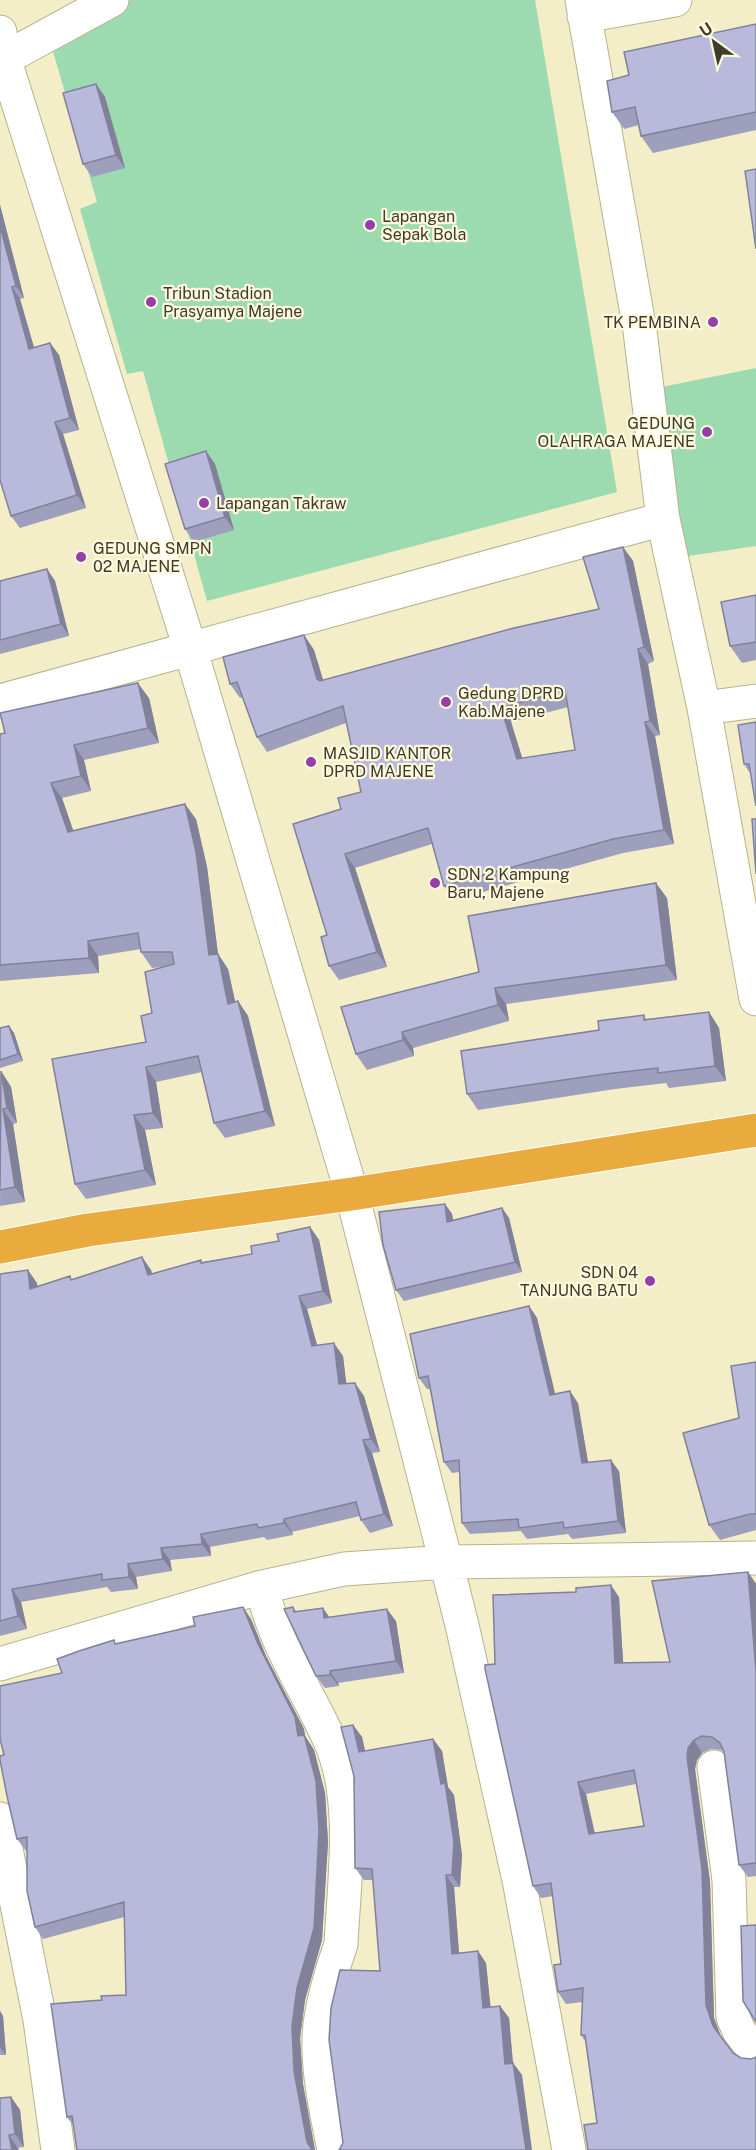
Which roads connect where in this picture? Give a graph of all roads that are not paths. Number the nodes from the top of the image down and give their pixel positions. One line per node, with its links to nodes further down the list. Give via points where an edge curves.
1 (112, 0): 4 (street)
2 (675, 0): 3 (street)
3 (583, 8): 5 (street, via 640,331)
4 (1, 50): 6 (street)
5 (663, 519): 6 (street); 9 (street)
6 (190, 648): 7 (street); 12 (street)
7 (0, 701)
8 (756, 701): 9 (street)
9 (704, 708): 10 (street)
10 (756, 999)
11 (756, 1130): 12 (highway)
12 (352, 1194): 13 (highway, via 88,1230); 15 (street)
13 (0, 1247)
14 (756, 1558): 15 (street)
15 (447, 1562): 16 (street, via 344,1569); 23 (street, via 519,1880)
16 (262, 1587): 17 (street); 22 (street, via 266,1609 288,1659 332,1744 345,1794 340,1944 319,2038)
17 (0, 1664)
18 (714, 1767): 20 (street, via 729,1880 733,2017)
19 (0, 1819): 21 (street, via 40,2020)
20 (756, 2053)
21 (58, 2150)
22 (334, 2150)
23 (569, 2150)

